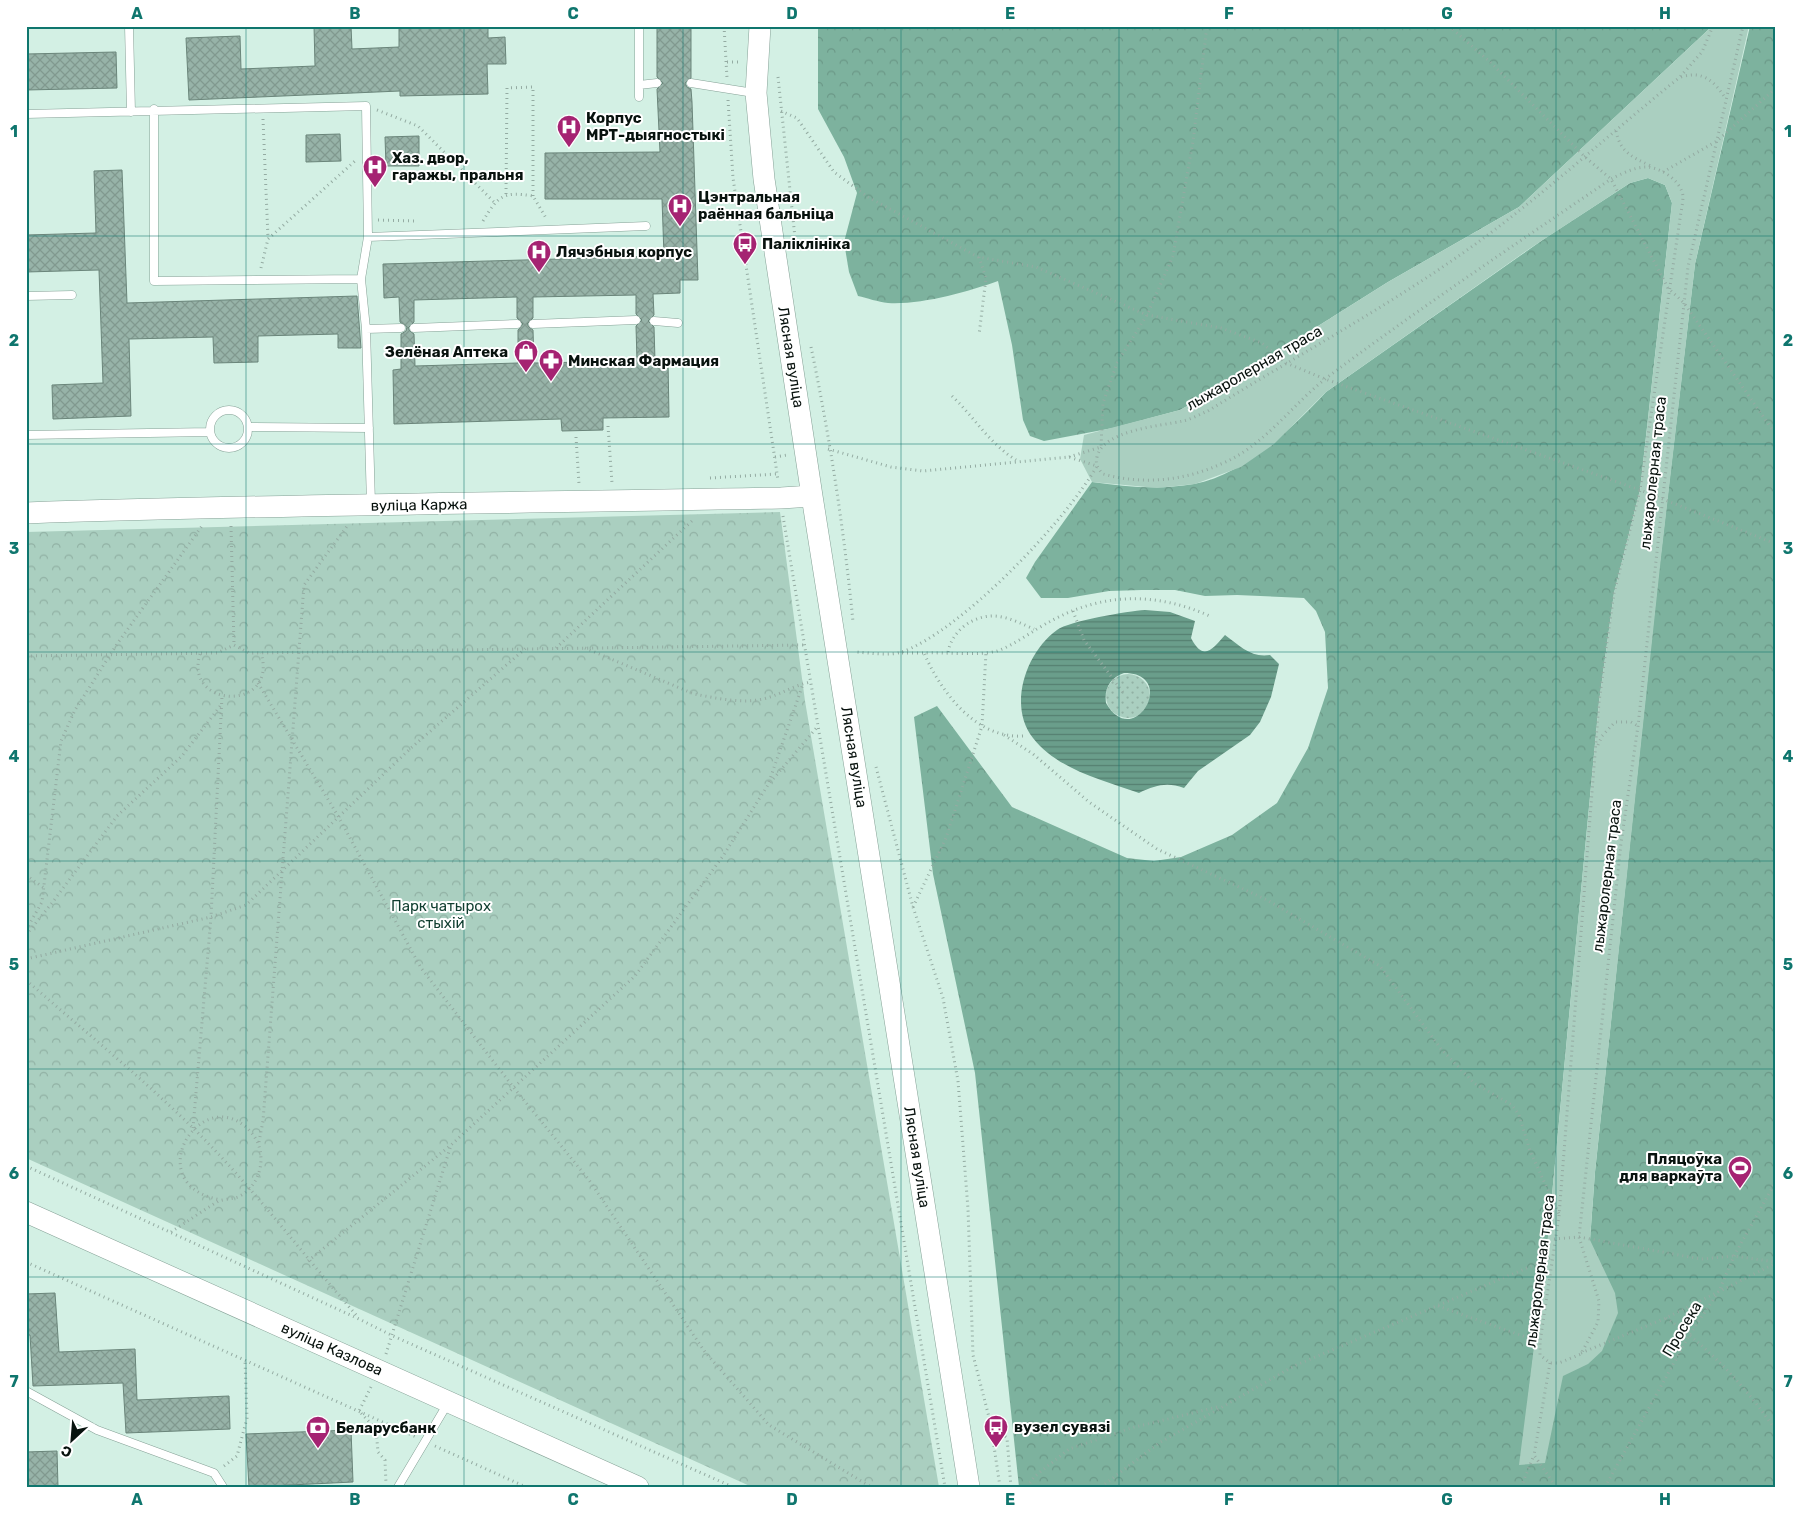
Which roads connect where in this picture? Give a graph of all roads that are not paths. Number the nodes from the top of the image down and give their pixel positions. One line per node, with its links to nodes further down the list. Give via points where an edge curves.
1 (129, 26): 10 (lane)
2 (639, 26): 6 (lane)
3 (760, 26): 7 (main road, Лясная вуліца)
4 (657, 83): 6 (lane)
5 (691, 83): 7 (lane)
6 (639, 85): 8 (lane)
7 (756, 93): 29 (main road, Лясная вуліца, via 774,258)
8 (639, 97)
9 (154, 109): 10 (lane); 13 (lane, via 366,106); 14 (lane, via 154,281)
10 (131, 112): 11 (lane)
11 (26, 114)
12 (646, 226): 13 (lane)
13 (368, 237): 14 (lane)
14 (361, 279): 24 (lane)
15 (72, 295): 16 (lane)
16 (26, 296)
17 (636, 320): 21 (lane)
18 (654, 321): 19 (lane)
19 (678, 323)
20 (517, 324): 23 (lane)
21 (533, 324)
22 (400, 328): 24 (lane)
23 (414, 328)
24 (366, 329): 26 (lane)
25 (248, 427): 26 (lane); 27 (lane, via 240,444 228,448 217,443); 27 (lane, via 238,412 226,410 216,415)
26 (369, 428): 30 (lane)
27 (210, 432): 28 (lane)
28 (26, 435)
29 (812, 496): 30 (main road, вуліца Каржа); 38 (main road, Лясная вуліца)
30 (371, 506): 31 (main road, вуліца Каржа, via 217,506)
31 (26, 513)
32 (26, 1212): 34 (main road, вуліца Казлова)
33 (26, 1391): 35 (lane, via 97,1430 214,1473)
34 (449, 1402): 36 (lane); 37 (main road, вуліца Казлова)
35 (223, 1487)
36 (398, 1487)
37 (638, 1487)
38 (969, 1487)

